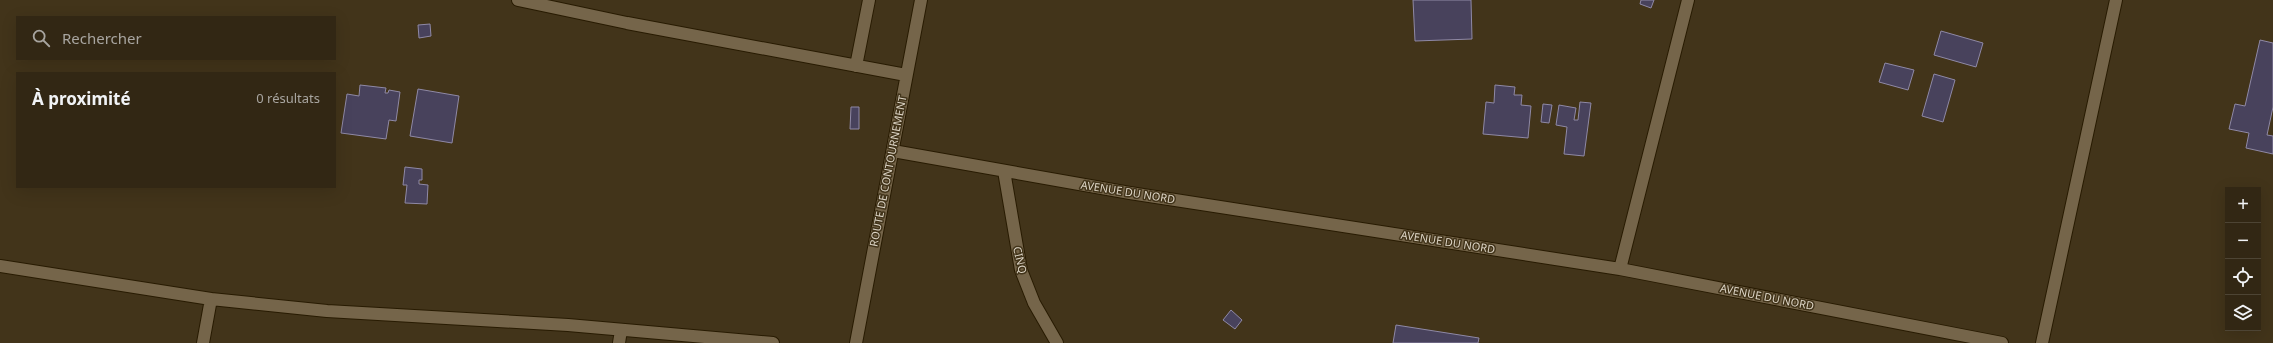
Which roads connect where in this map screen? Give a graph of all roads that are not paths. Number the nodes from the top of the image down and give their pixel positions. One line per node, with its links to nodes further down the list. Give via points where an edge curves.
1 (518, 0): 6 (street)
2 (869, 0): 6 (street)
3 (921, 0): 7 (street, ROUTE DE CONTOURNEMENT)
4 (1688, 0): 11 (street)
5 (2116, 0): 20 (street)
6 (856, 66): 7 (street)
7 (906, 75): 8 (street, ROUTE DE CONTOURNEMENT)
8 (893, 151): 9 (street, AVENUE DU NORD); 17 (street, ROUTE DE CONTOURNEMENT)
9 (1004, 171): 11 (street, AVENUE DU NORD); 18 (street, CINQ, via 1021,270 1034,303)
10 (0, 266): 12 (street)
11 (1620, 269): 19 (street, AVENUE DU NORD)
12 (211, 299): 13 (street, via 327,311); 14 (street)
13 (620, 330): 15 (street); 16 (street)
14 (203, 343)
15 (619, 343)
16 (773, 343)
17 (856, 343)
18 (1057, 343)
19 (2002, 343)
20 (2042, 343)

